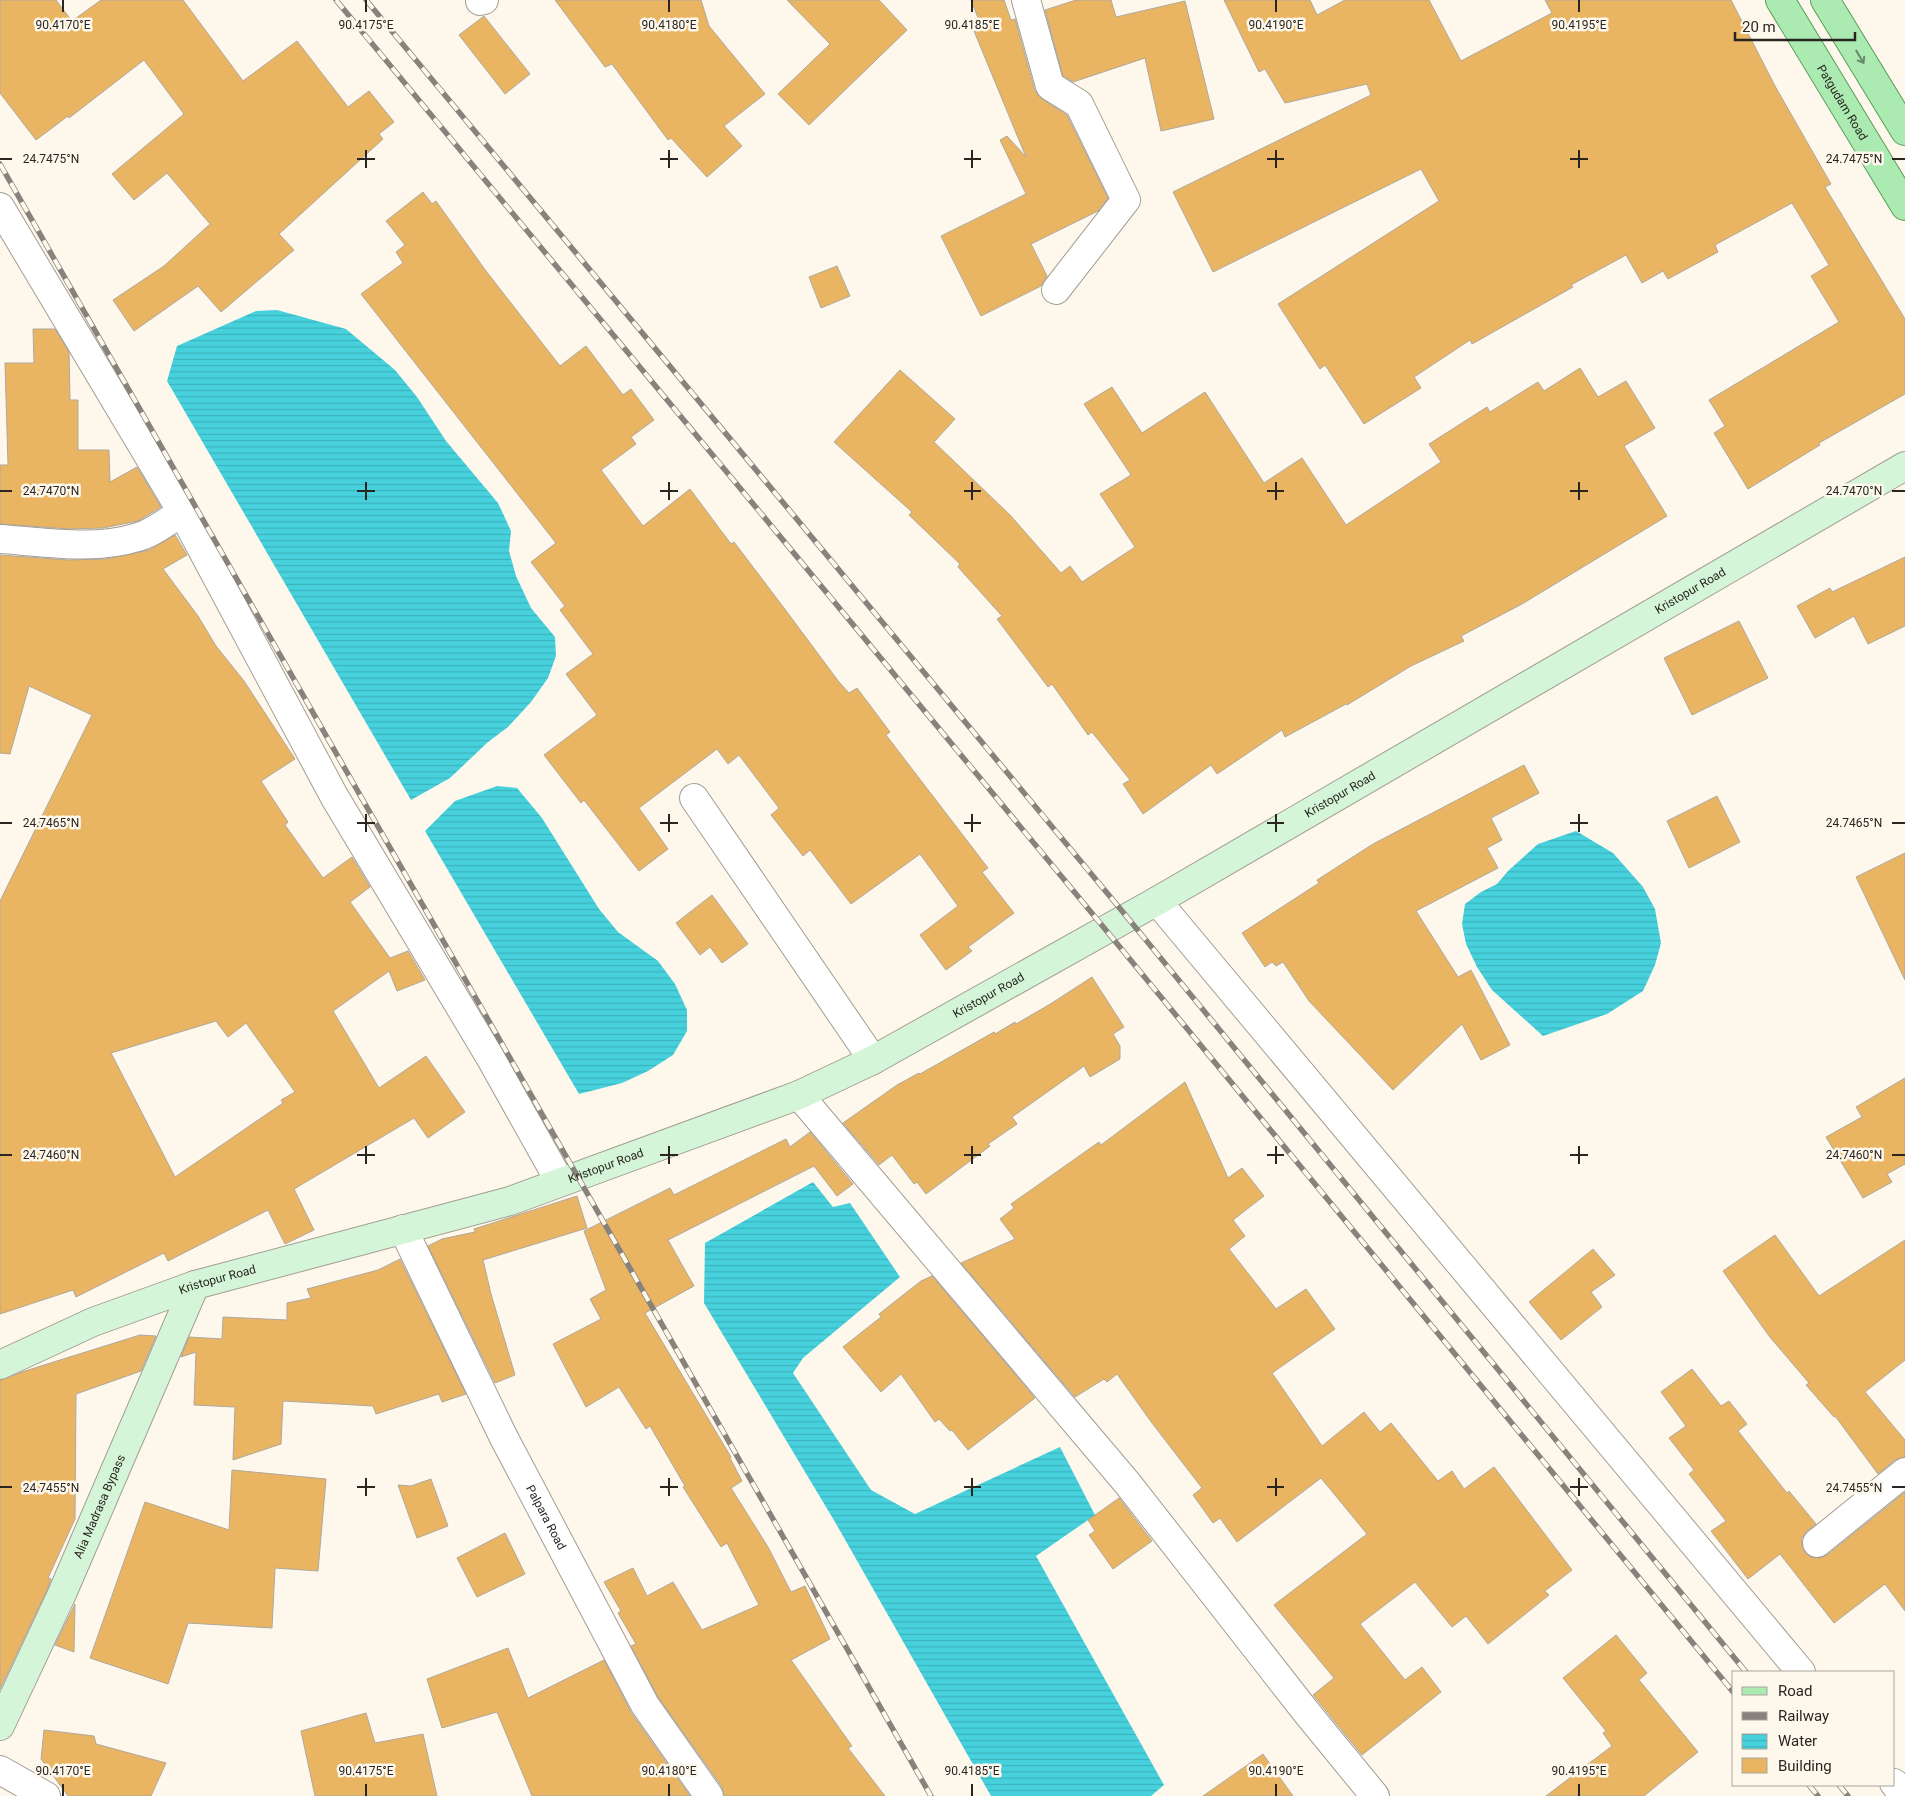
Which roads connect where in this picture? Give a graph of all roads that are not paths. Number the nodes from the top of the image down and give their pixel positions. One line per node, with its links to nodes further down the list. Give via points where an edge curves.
1 (1026, 0): 7 (street, via 1050,86 1078,104 1126,200)
2 (1780, 0): 5 (main road, Patgudam Road)
3 (1825, 0): 4 (main road, one-way to 4)
4 (1905, 131)
5 (1905, 206)
6 (0, 207): 9 (street)
7 (1056, 290)
8 (1905, 466): 12 (main road, Kristopur Road)
9 (182, 512): 10 (street, via 140,537 115,542 79,545); 15 (street, via 334,796 490,1057)
10 (0, 539)
11 (694, 798): 13 (street)
12 (1157, 901): 13 (main road, Kristopur Road); 21 (street)
13 (874, 1060): 14 (main road, Kristopur Road)
14 (800, 1095): 15 (main road, Kristopur Road); 27 (street, via 1128,1484)
15 (560, 1182): 16 (main road, Kristopur Road, via 510,1201)
16 (403, 1230): 17 (main road, Kristopur Road); 26 (street, Palpara Road, via 504,1436 645,1705)
17 (195, 1285): 18 (main road, Kristopur Road, via 93,1322); 22 (main road, Alia Madrasa Bypass, via 61,1596)
18 (0, 1365)
19 (1905, 1472): 20 (street)
20 (1817, 1543)
21 (1800, 1671)
22 (0, 1726)
23 (0, 1770): 25 (street)
24 (1895, 1784): 28 (street)
25 (46, 1796)
26 (709, 1796)
27 (1375, 1796)
28 (1904, 1796)

